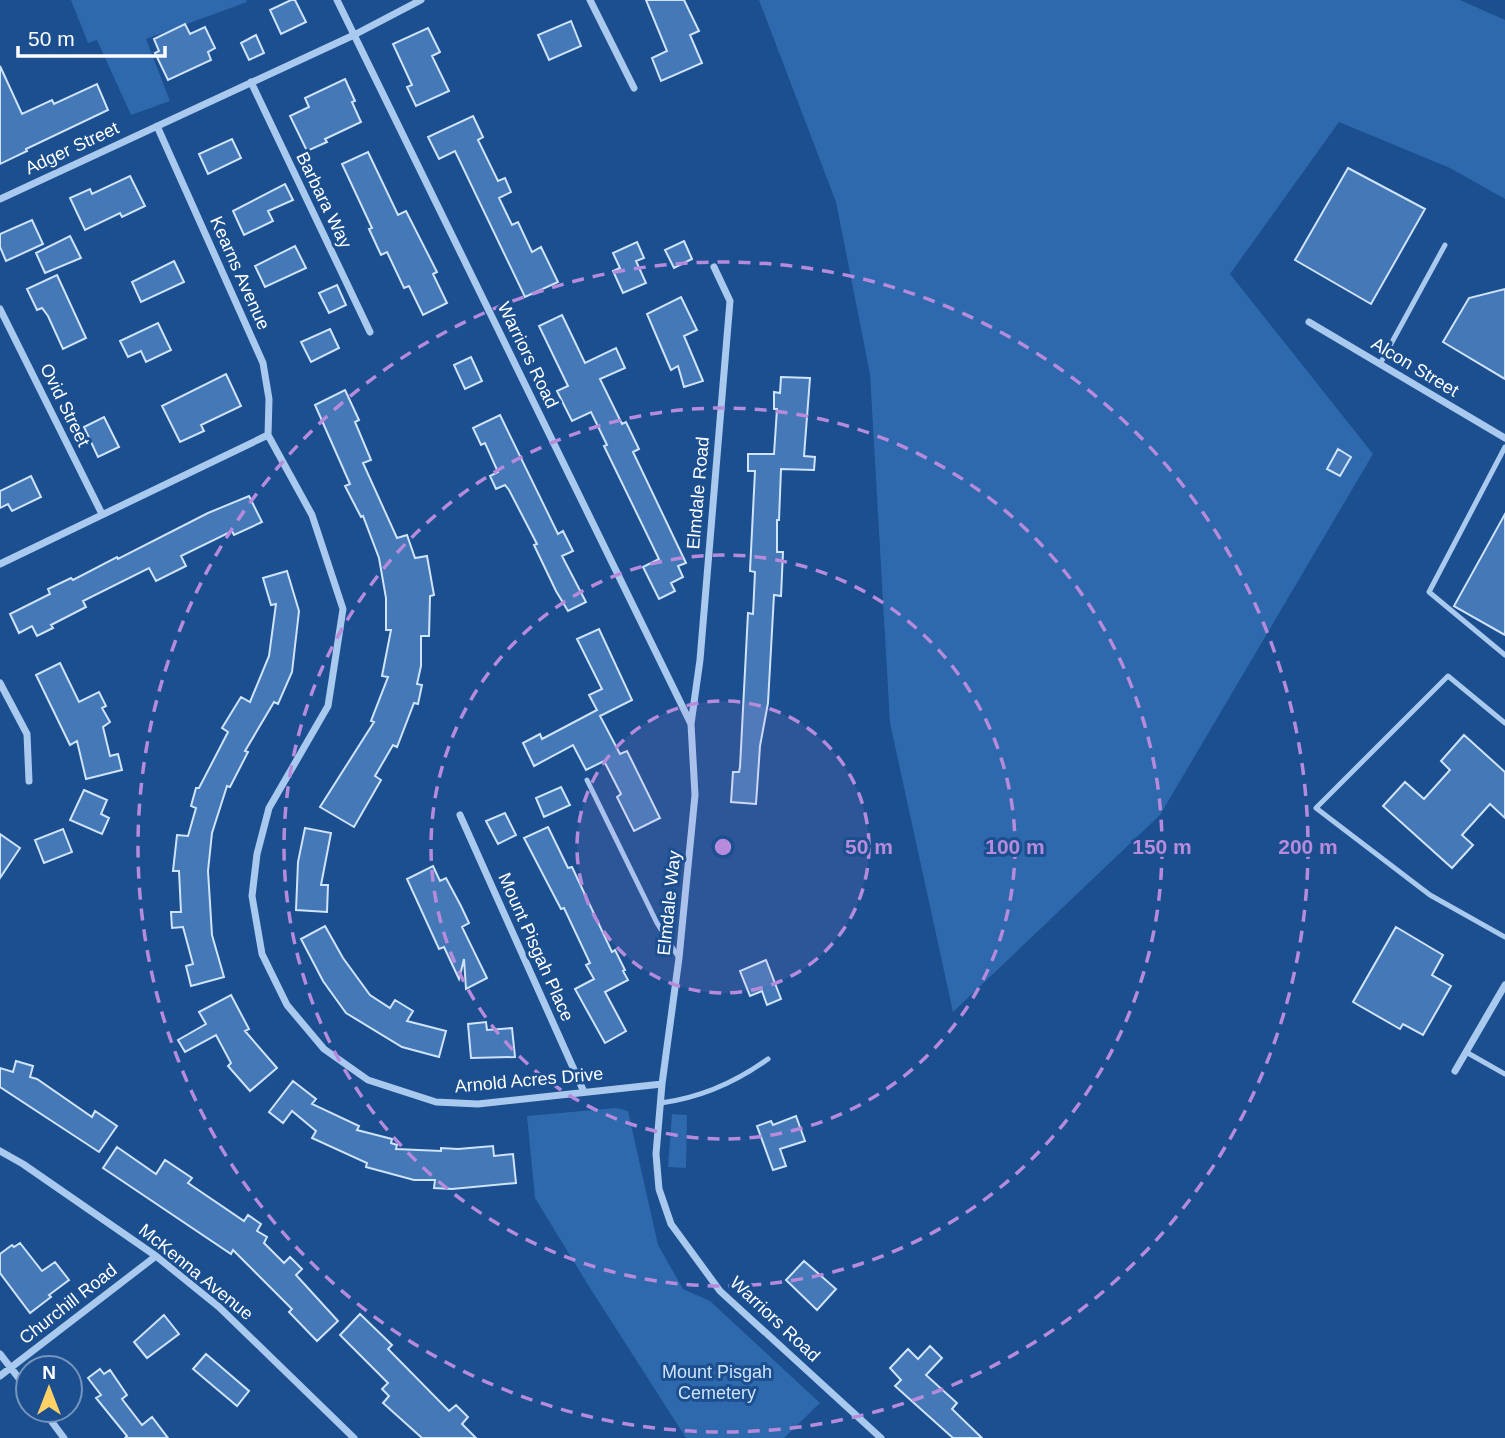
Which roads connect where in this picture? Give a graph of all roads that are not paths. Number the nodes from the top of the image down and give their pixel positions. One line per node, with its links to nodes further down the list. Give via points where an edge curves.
1 (337, 0): 4 (street, Warriors Road)
2 (421, 0): 4 (street)
3 (590, 0): 6 (street)
4 (354, 35): 5 (street); 23 (street, Warriors Road)
5 (251, 82): 7 (street); 13 (street, Barbara Way)
6 (634, 88)
7 (157, 126): 8 (street, Adger Street); 15 (street, Kearns Avenue, via 264,363)
8 (0, 199)
9 (1446, 245): 14 (lane)
10 (713, 267): 23 (street, Elmdale Road, via 730,301)
11 (0, 309): 18 (street, Ovid Street)
12 (1309, 321): 14 (street, Alcon Street)
13 (370, 332)
14 (1380, 364): 16 (street, Alcon Street)
15 (268, 435): 18 (street); 35 (street, Arnold Acres Drive, via 312,515 343,609 328,706 269,808 257,854 252,896 262,954 287,1005 324,1049 368,1080 436,1102 478,1104)
16 (1505, 438)
17 (1505, 446): 20 (lane, via 1429,592)
18 (102, 514): 19 (street)
19 (0, 564)
20 (1505, 655)
21 (0, 683): 25 (street, via 27,734)
22 (1505, 723): 27 (lane, via 1448,676 1316,808 1430,895)
23 (691, 724): 28 (street, Elmdale Way, via 695,794)
24 (587, 780): 28 (lane)
25 (29, 781)
26 (460, 815): 35 (street, Mount Pisgah Place)
27 (1505, 937)
28 (679, 958): 34 (street, Elmdale Way)
29 (1505, 985): 30 (street)
30 (1466, 1052): 32 (street); 33 (lane)
31 (768, 1059): 36 (lane, via 748,1074 686,1099)
32 (1455, 1071)
33 (1505, 1074)
34 (662, 1084): 35 (street, Arnold Acres Drive); 36 (street, Warriors Road)
35 (583, 1092)
36 (661, 1103): 44 (street, Warriors Road, via 656,1154 659,1189 671,1224 720,1291)
37 (0, 1151): 38 (street, McKenna Avenue)
38 (156, 1256): 40 (street, Churchill Road); 43 (street, McKenna Avenue, via 219,1307)
39 (0, 1354): 40 (street)
40 (11, 1368): 41 (street); 42 (street, Churchill Road)
41 (14, 1372)
42 (0, 1376)
43 (354, 1438)
44 (881, 1438)

